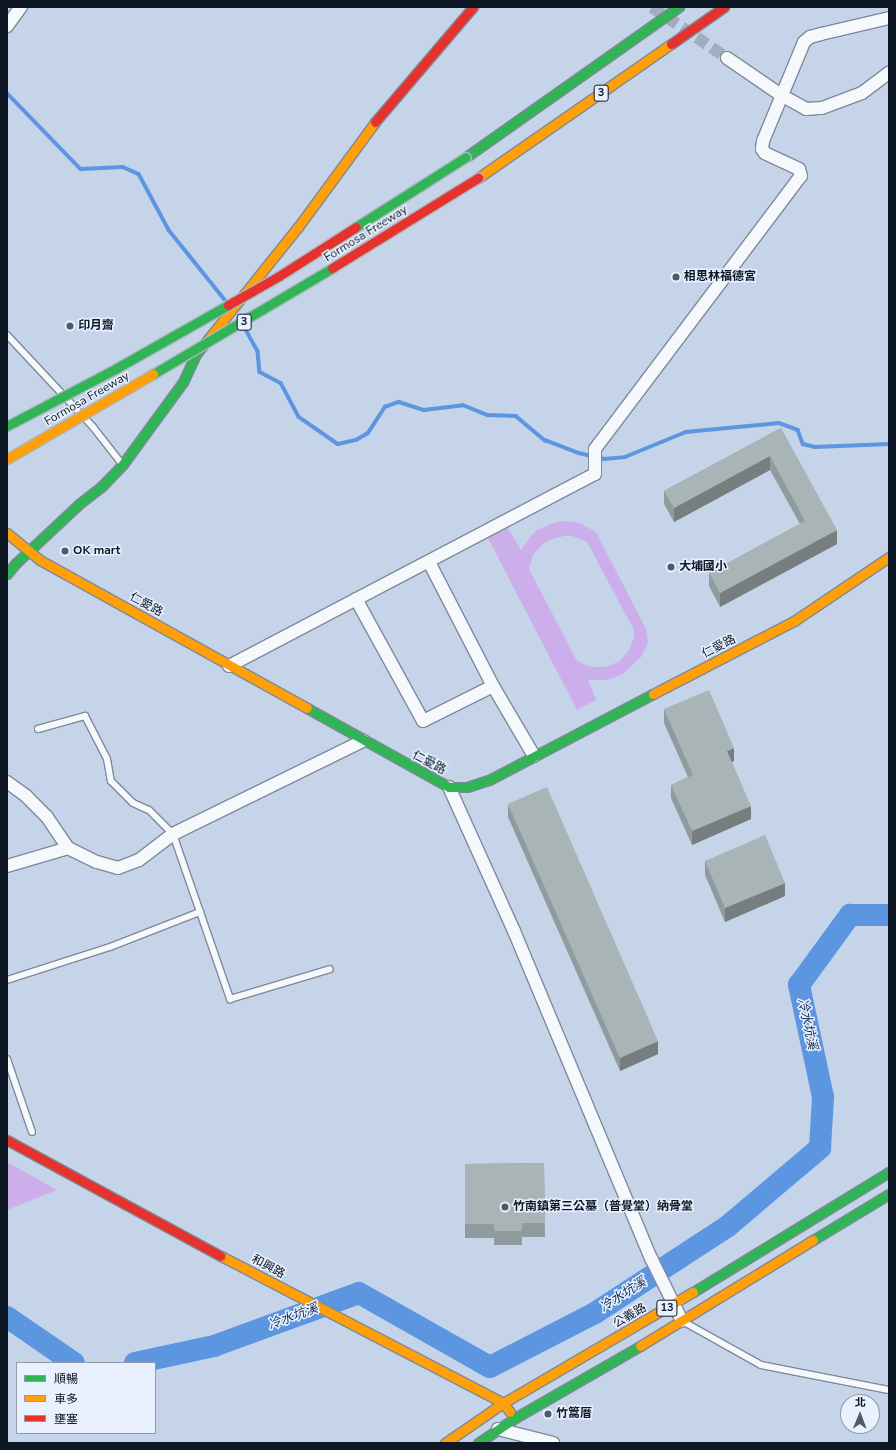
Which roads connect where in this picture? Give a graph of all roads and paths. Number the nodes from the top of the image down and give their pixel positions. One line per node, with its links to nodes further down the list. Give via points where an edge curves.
1 (21, 7): 6 (street)
2 (473, 7): 11 (main road, via 378,118 298,227)
3 (679, 7): 20 (main road, Formosa Freeway / 3, bridge, via 466,157 279,276 115,369)
4 (724, 7): 22 (main road, Formosa Freeway / 3, bridge, via 478,178 286,297)
5 (889, 18): 9 (street, via 810,38 804,42)
6 (7, 26)
7 (727, 58): 9 (street)
8 (889, 73): 9 (street, via 862,93 822,108 806,109)
9 (781, 95): 27 (street, via 762,149 764,153 799,169 801,176 595,449 595,474)
10 (222, 300): 11 (lane)
11 (235, 306): 13 (main road)
12 (7, 335): 15 (lane)
13 (196, 354): 16 (lane); 23 (main road, via 183,382)
14 (66, 386): 15 (lane)
15 (59, 390): 17 (lane); 19 (lane)
16 (136, 392)
17 (52, 393)
18 (95, 418): 19 (lane)
19 (88, 422): 21 (lane); 23 (lane)
20 (7, 426)
21 (82, 426)
22 (7, 460)
23 (123, 464): 25 (main road)
24 (7, 533): 25 (main road, 仁愛路)
25 (29, 552): 28 (main road); 30 (main road, 仁愛路)
26 (889, 557): 34 (main road, 仁愛路, via 794,621)
27 (429, 562): 29 (street); 31 (street)
28 (7, 574)
29 (356, 599): 30 (street); 31 (street, via 423,721)
30 (229, 666): 33 (main road, 仁愛路)
31 (493, 686): 34 (street)
32 (38, 730): 37 (lane, via 85,716 107,758 112,780 133,803 149,810)
33 (363, 741): 36 (main road, 仁愛路); 37 (street)
34 (534, 756): 36 (main road, 仁愛路, via 489,780 467,786)
35 (7, 782): 38 (street, via 47,817)
36 (449, 787): 48 (street, via 514,930 651,1258)
37 (173, 834): 38 (street, via 139,860 118,868); 40 (lane)
38 (68, 848): 39 (street)
39 (7, 866)
40 (200, 912): 41 (lane, via 230,999); 42 (lane, via 110,947)
41 (330, 969)
42 (7, 980)
43 (7, 1059): 44 (lane)
44 (32, 1132)
45 (7, 1140): 51 (main road, 和興路)
46 (889, 1172): 48 (main road, 公義路 / 13)
47 (889, 1194): 49 (main road, 13)
48 (674, 1304): 49 (street); 51 (main road, 公義路 / 13)
49 (682, 1321): 50 (lane, via 761,1365); 52 (main road, 13)
50 (889, 1390)
51 (503, 1403): 52 (main road, 和興路); 54 (main road, 公義路 / 13)
52 (515, 1418): 53 (main road, 13)
53 (498, 1429): 55 (main road, 13); 56 (street)
54 (445, 1443)
55 (478, 1443)
56 (553, 1443)

